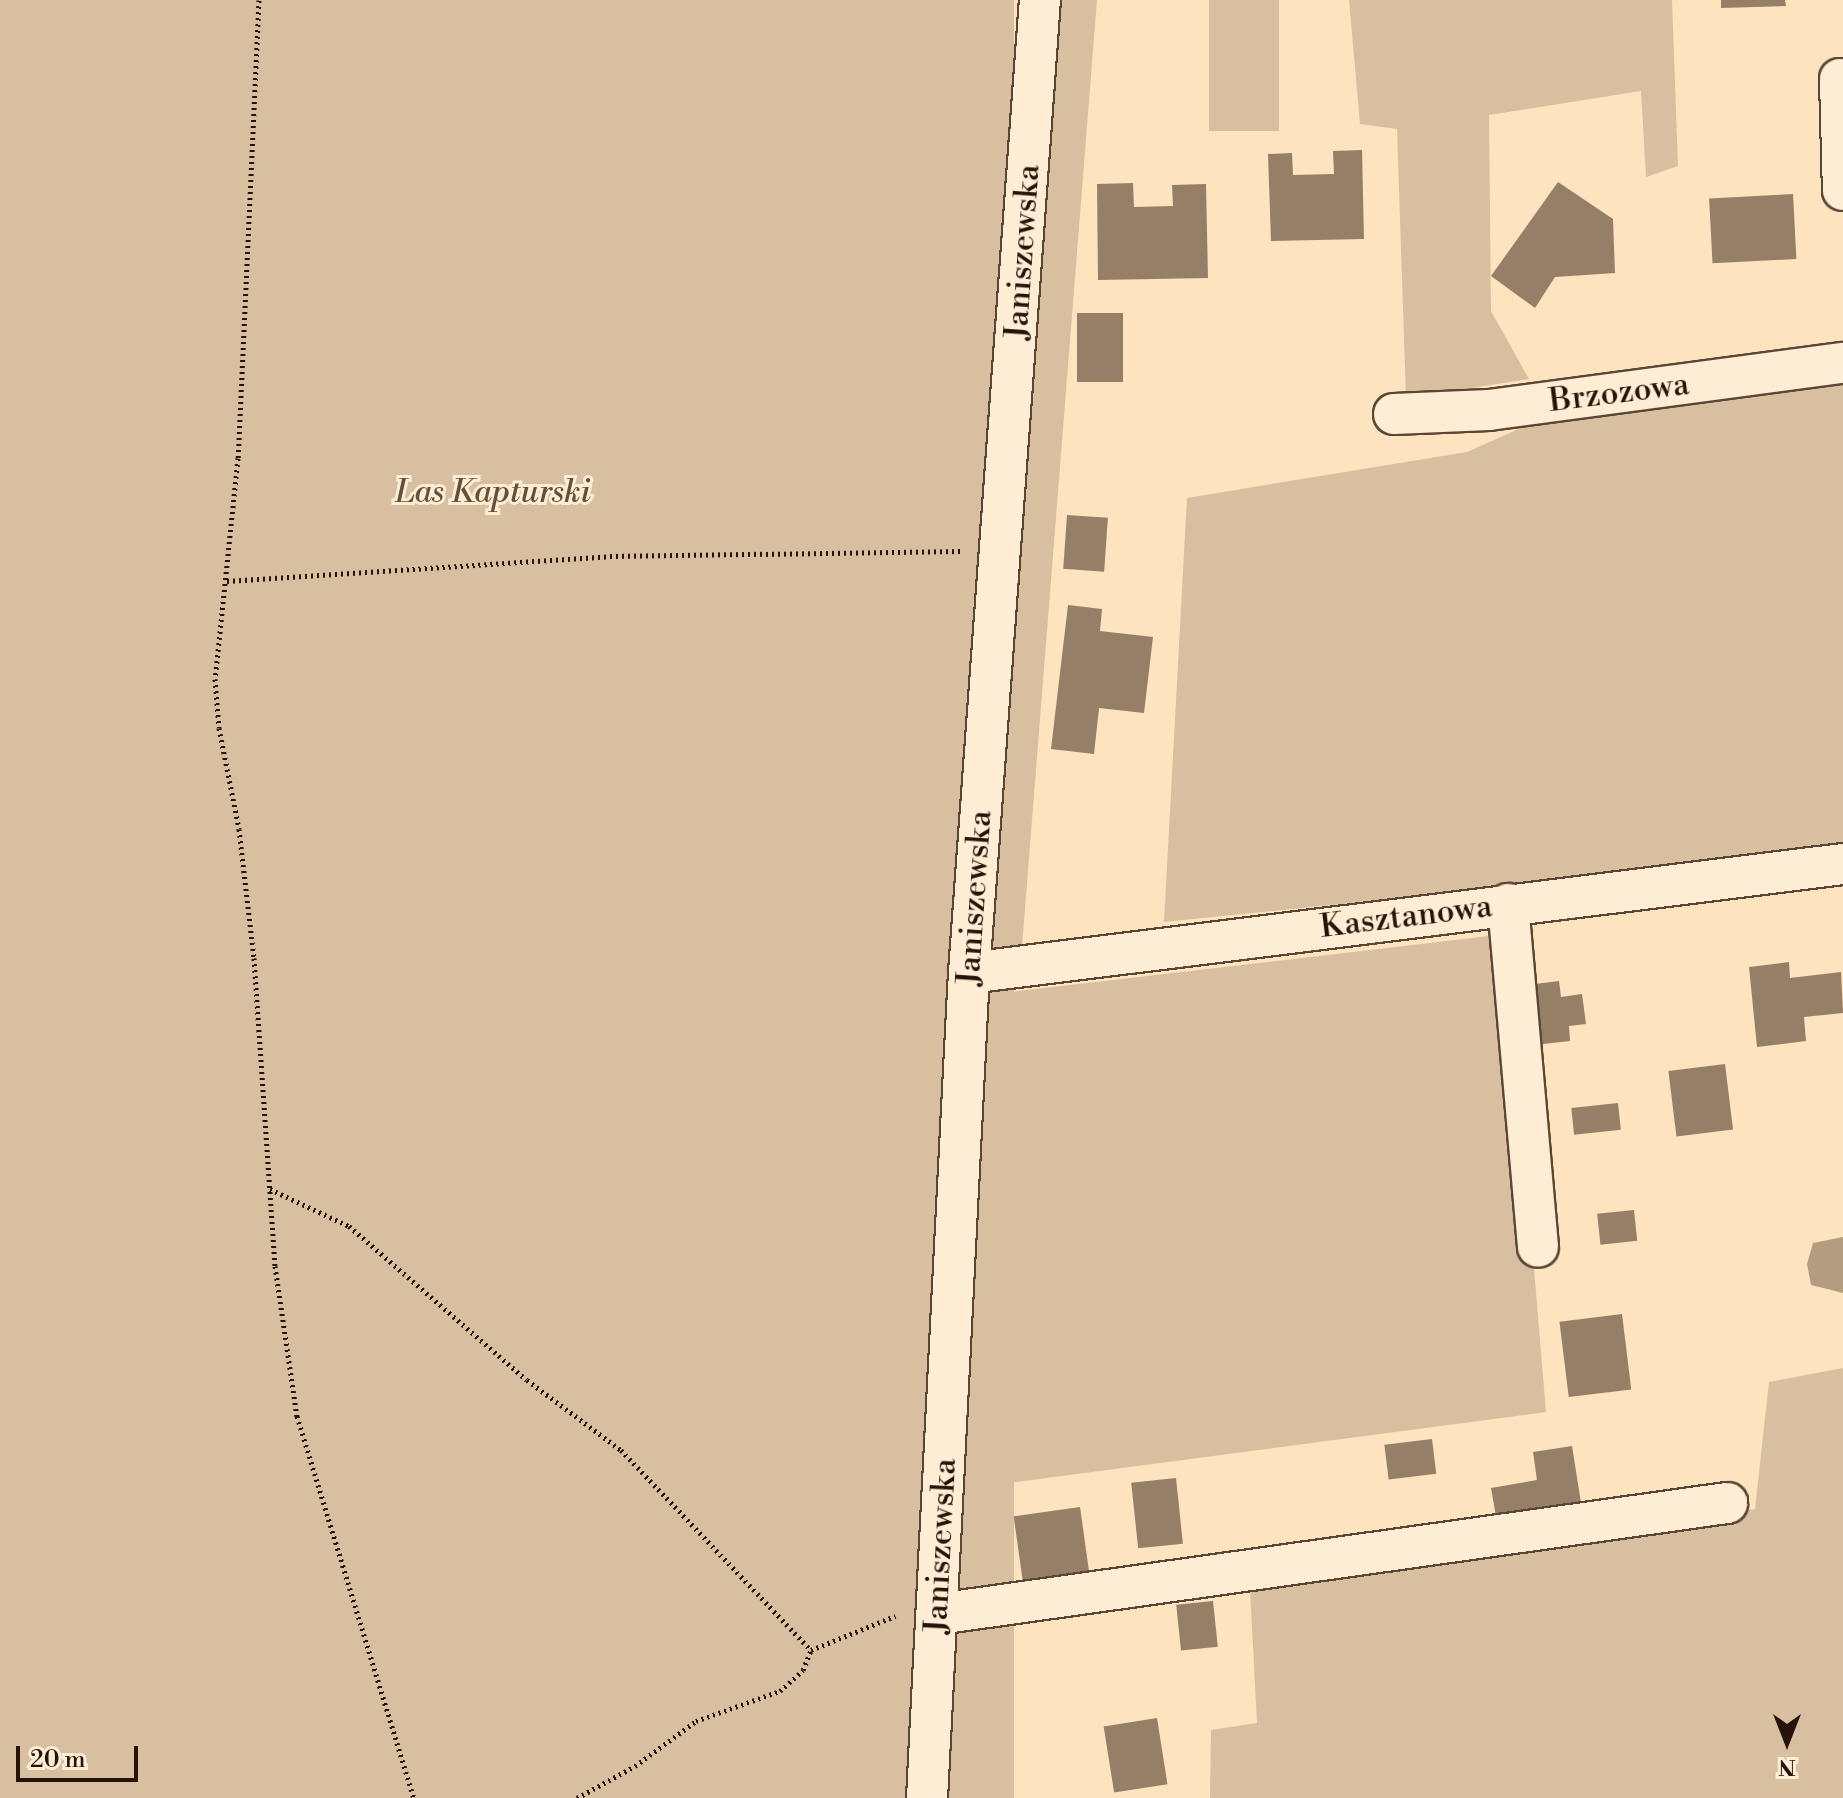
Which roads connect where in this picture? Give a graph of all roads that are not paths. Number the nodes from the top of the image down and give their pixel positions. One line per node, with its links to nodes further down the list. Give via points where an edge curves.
1 (1040, 0): 8 (street, Janiszewska)
2 (1840, 79): 3 (street)
3 (1843, 190)
4 (1843, 363): 5 (street, Brzozowa, via 1489,410)
5 (1394, 414)
6 (1843, 864): 7 (street, Kasztanowa)
7 (1508, 904): 8 (street, Kasztanowa); 9 (street)
8 (969, 973): 11 (street, Janiszewska)
9 (1538, 1247)
10 (1727, 1503): 11 (street)
11 (938, 1607): 12 (street, Janiszewska)
12 (927, 1798)

